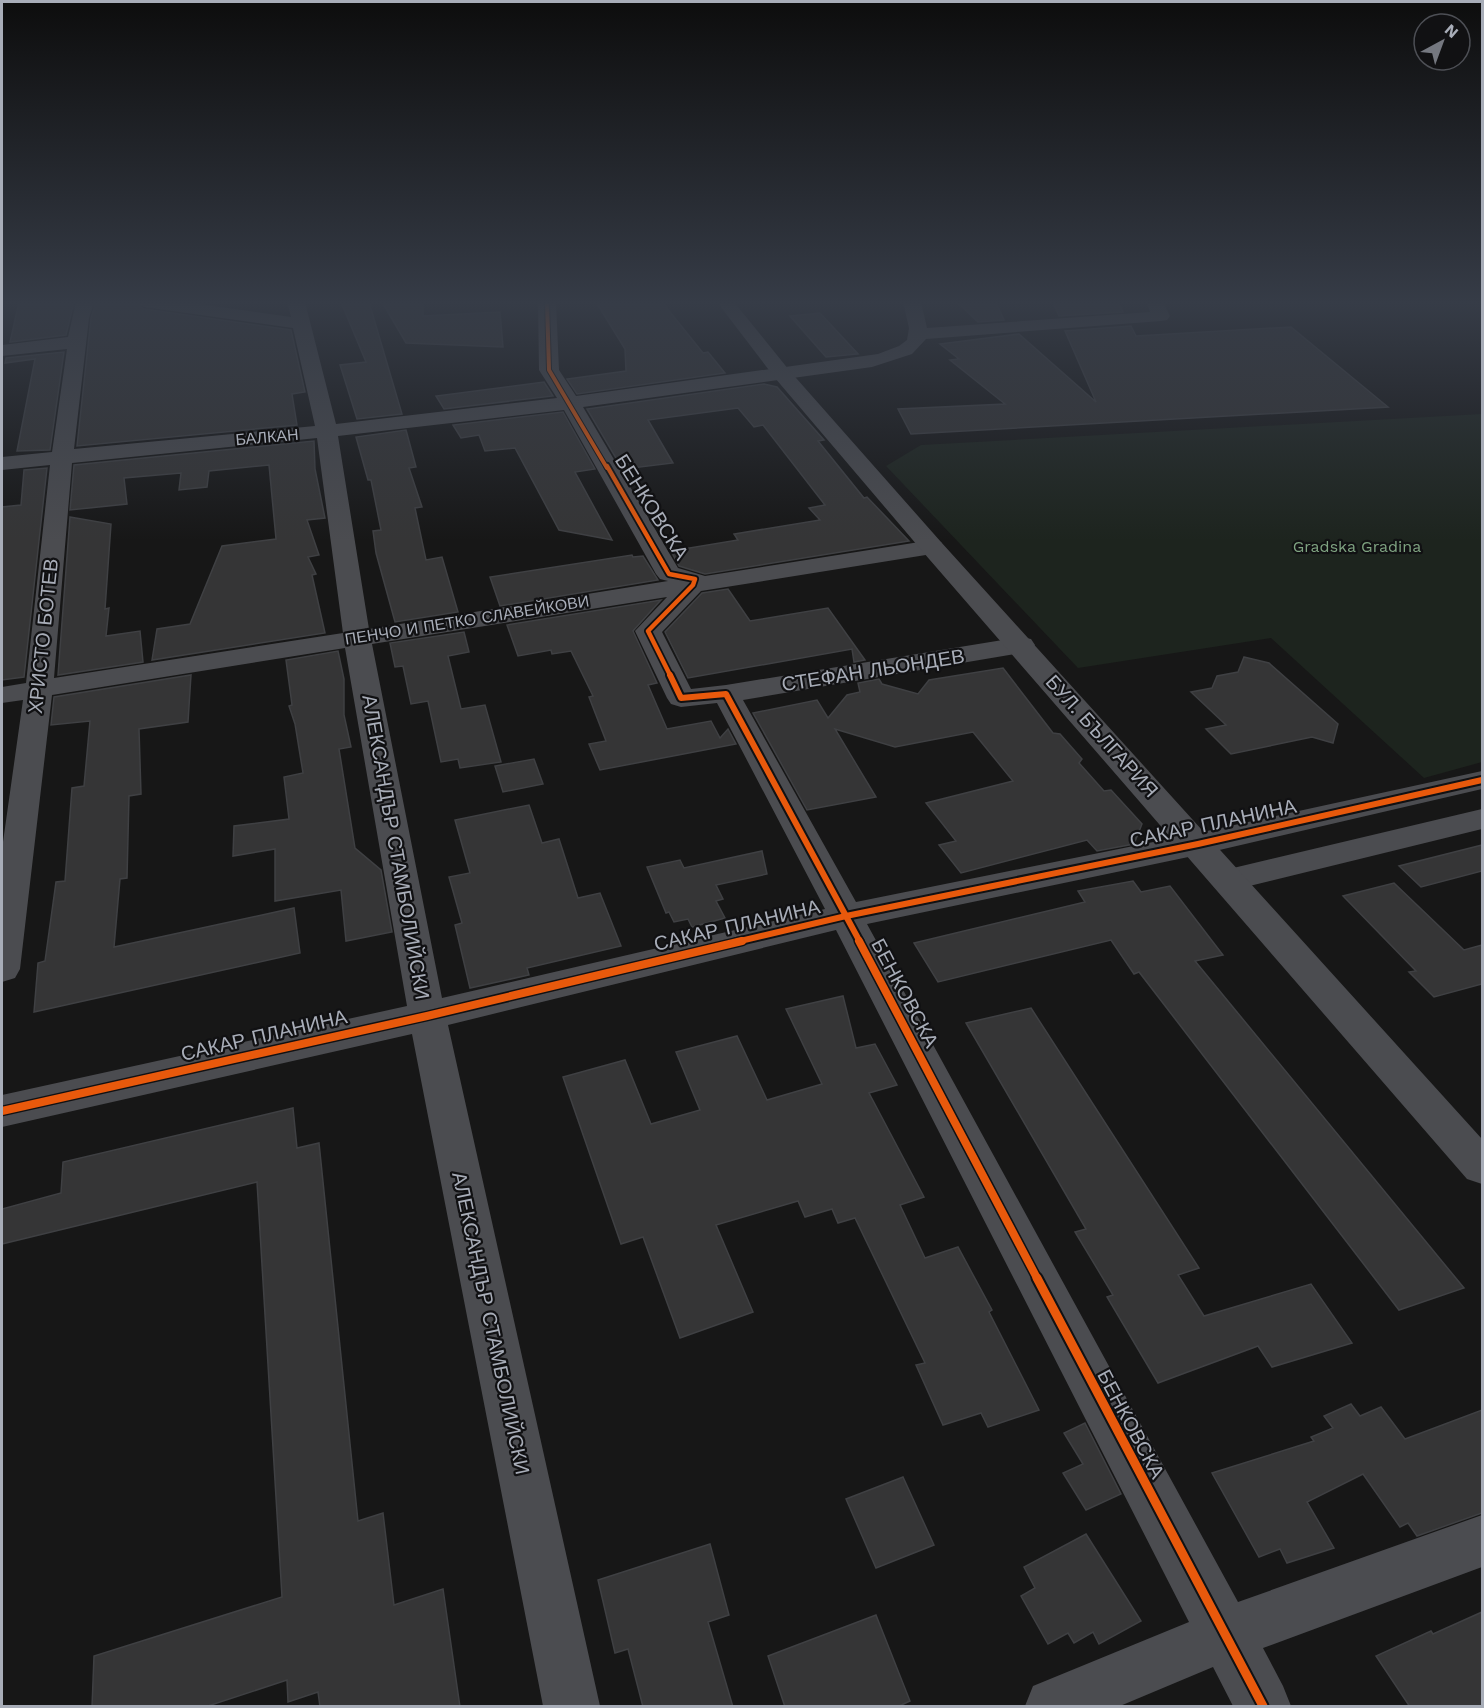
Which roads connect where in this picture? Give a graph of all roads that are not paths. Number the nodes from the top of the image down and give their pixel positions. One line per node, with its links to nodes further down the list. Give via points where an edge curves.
1 (72, 382): 8 (street, ХРИСТО БОТЕВ)
2 (315, 382): 7 (street, АЛЕКСАНДЪР СТАМБОЛИЙСКИ)
3 (556, 382): 6 (street, БЕНКОВСКА)
4 (726, 382): 6 (street, БАЛКАН)
5 (789, 382): 10 (street, БУЛ. БЪЛГАРИЯ)
6 (570, 403): 7 (street, БАЛКАН); 11 (street, БЕНКОВСКА, via 669,574 695,579)
7 (327, 431): 8 (street, БАЛКАН); 12 (street, АЛЕКСАНДЪР СТАМБОЛИЙСКИ)
8 (62, 456): 9 (street, БАЛКАН); 14 (street, ХРИСТО БОТЕВ)
9 (2, 463)
10 (932, 547): 11 (street, ПЕНЧО И ПЕТКО СЛАВЕЙКОВИ); 13 (street, БУЛ. БЪЛГАРИЯ)
11 (693, 585): 12 (street, ПЕНЧО И ПЕТКО СЛАВЕЙКОВИ); 15 (street, БЕНКОВСКА, via 648,631 681,698)
12 (357, 638): 14 (street, ПЕНЧО И ПЕТКО СЛАВЕЙКОВИ); 24 (street, АЛЕКСАНДЪР СТАМБОЛИЙСКИ)
13 (1021, 645): 15 (street, СТЕФАН ЛЬОНДЕВ); 20 (street, БУЛ. БЪЛГАРИЯ)
14 (39, 688): 16 (street, ПЕНЧО И ПЕТКО СЛАВЕЙКОВИ); 23 (street, ХРИСТО БОТЕВ)
15 (726, 694): 22 (street, БЕНКОВСКА)
16 (2, 695)
17 (1482, 780): 18 (street, САКАР ПЛАНИНА)
18 (1434, 791): 19 (street); 20 (street, САКАР ПЛАНИНА)
19 (1478, 824): 21 (street)
20 (1198, 844): 21 (street, БУЛ. БЪЛГАРИЯ); 22 (street, САКАР ПЛАНИНА)
21 (1229, 880): 26 (street, БУЛ. БЪЛГАРИЯ)
22 (846, 916): 24 (street, САКАР ПЛАНИНА); 28 (street, БЕНКОВСКА)
23 (2, 969)
24 (427, 1016): 25 (street, САКАР ПЛАНИНА); 29 (street, АЛЕКСАНДЪР СТАМБОЛИЙСКИ)
25 (2, 1111)
26 (1482, 1167)
27 (1482, 1541): 28 (street)
28 (1224, 1635): 30 (street); 31 (street, БЕНКОВСКА)
29 (571, 1707)
30 (1053, 1707)
31 (1263, 1707)

